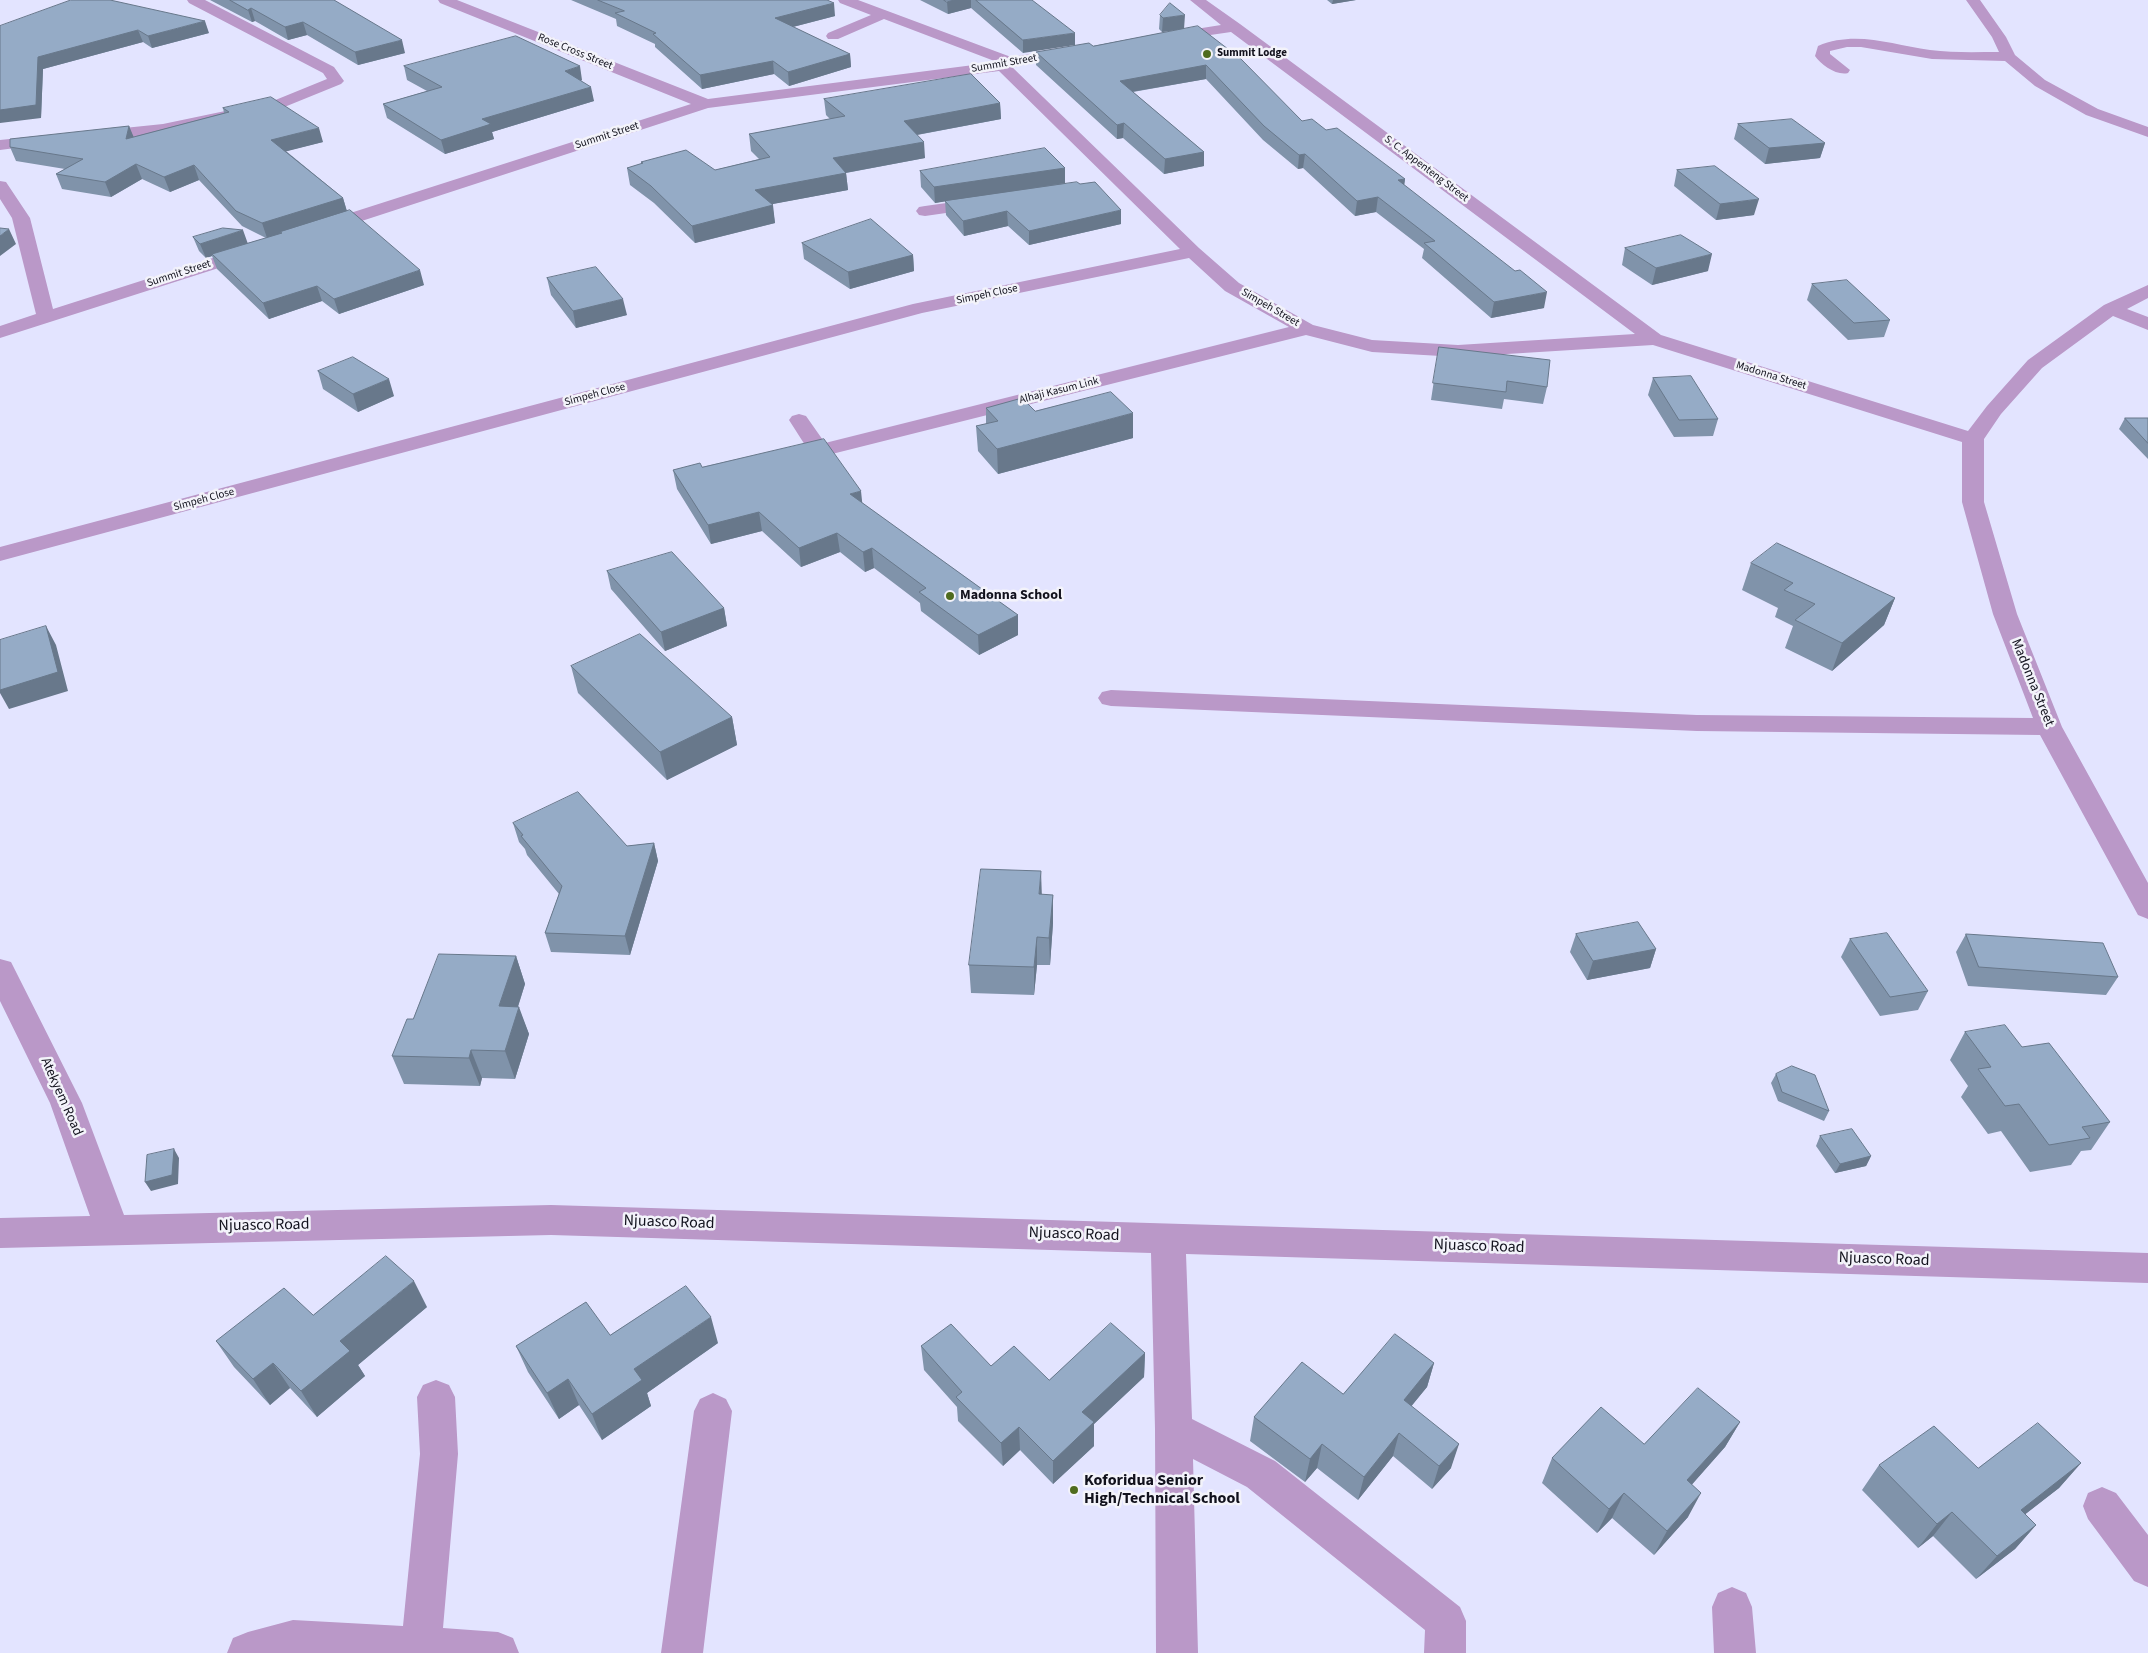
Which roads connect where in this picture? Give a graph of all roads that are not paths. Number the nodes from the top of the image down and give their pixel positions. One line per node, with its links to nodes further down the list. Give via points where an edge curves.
1 (194, 0): 16 (street, via 330,70 336,81 277,105 163,129)
2 (445, 0): 14 (street, Rose Cross Street)
3 (844, 0): 6 (street)
4 (1196, 0): 7 (street, S. C. Appenteng Street)
5 (1973, 0): 11 (street)
6 (886, 14): 8 (street); 12 (street)
7 (1235, 27): 9 (street); 33 (street, S. C. Appenteng Street)
8 (833, 36)
9 (1157, 39)
10 (1088, 50): 12 (street, Summit Street)
11 (2009, 57): 13 (street, via 1934,55 1845,42 1823,49 1822,56); 15 (street, via 2040,83 2092,112)
12 (1006, 64): 14 (street, Summit Street); 19 (street, Simpeh Street)
13 (1843, 70)
14 (706, 104): 24 (street, Summit Street)
15 (2148, 132)
16 (77, 138)
17 (58, 139): 18 (street)
18 (0, 145)
19 (1122, 182): 20 (street); 26 (street, Simpeh Street)
20 (1102, 185)
21 (0, 186): 29 (street, via 22,218)
22 (994, 201): 23 (street)
23 (926, 211)
24 (310, 232)
25 (263, 247): 29 (street, Summit Street)
26 (1193, 252): 31 (street, Simpeh Street, via 1232,287); 36 (street, Simpeh Close, via 920,308)
27 (2148, 290): 28 (street)
28 (2111, 309): 30 (street); 35 (street, via 2035,364)
29 (46, 318): 32 (street, Summit Street)
30 (2148, 324)
31 (1306, 329): 33 (street, Simpeh Street, via 1372,346 1458,350); 34 (street, Alhaji Kasum Link, via 820,451)
32 (0, 332)
33 (1654, 339): 35 (street, Madonna Street)
34 (799, 420)
35 (1973, 439): 38 (street, Madonna Street, via 1973,502 2005,614)
36 (0, 554)
37 (1111, 698): 38 (street, via 1697,723)
38 (2049, 727): 39 (street, Madonna Street)
39 (2148, 908)
40 (0, 970): 41 (street, Atekyem Road, via 66,1103)
41 (112, 1229): 42 (street, Njuasco Road); 43 (street, Njuasco Road, via 551,1220)
42 (0, 1233)
43 (1168, 1238): 44 (street, Njuasco Road); 47 (street)
44 (2148, 1268)
45 (436, 1396): 51 (street, via 439,1454)
46 (713, 1411): 54 (street)
47 (1174, 1429): 55 (street); 56 (street, via 1261,1474 1446,1621)
48 (2102, 1506): 49 (street)
49 (2148, 1567)
50 (1732, 1607): 57 (street)
51 (421, 1646): 52 (street, via 293,1641); 53 (street)
52 (248, 1653)
53 (498, 1653)
54 (682, 1653)
55 (1178, 1653)
56 (1446, 1653)
57 (1735, 1653)

